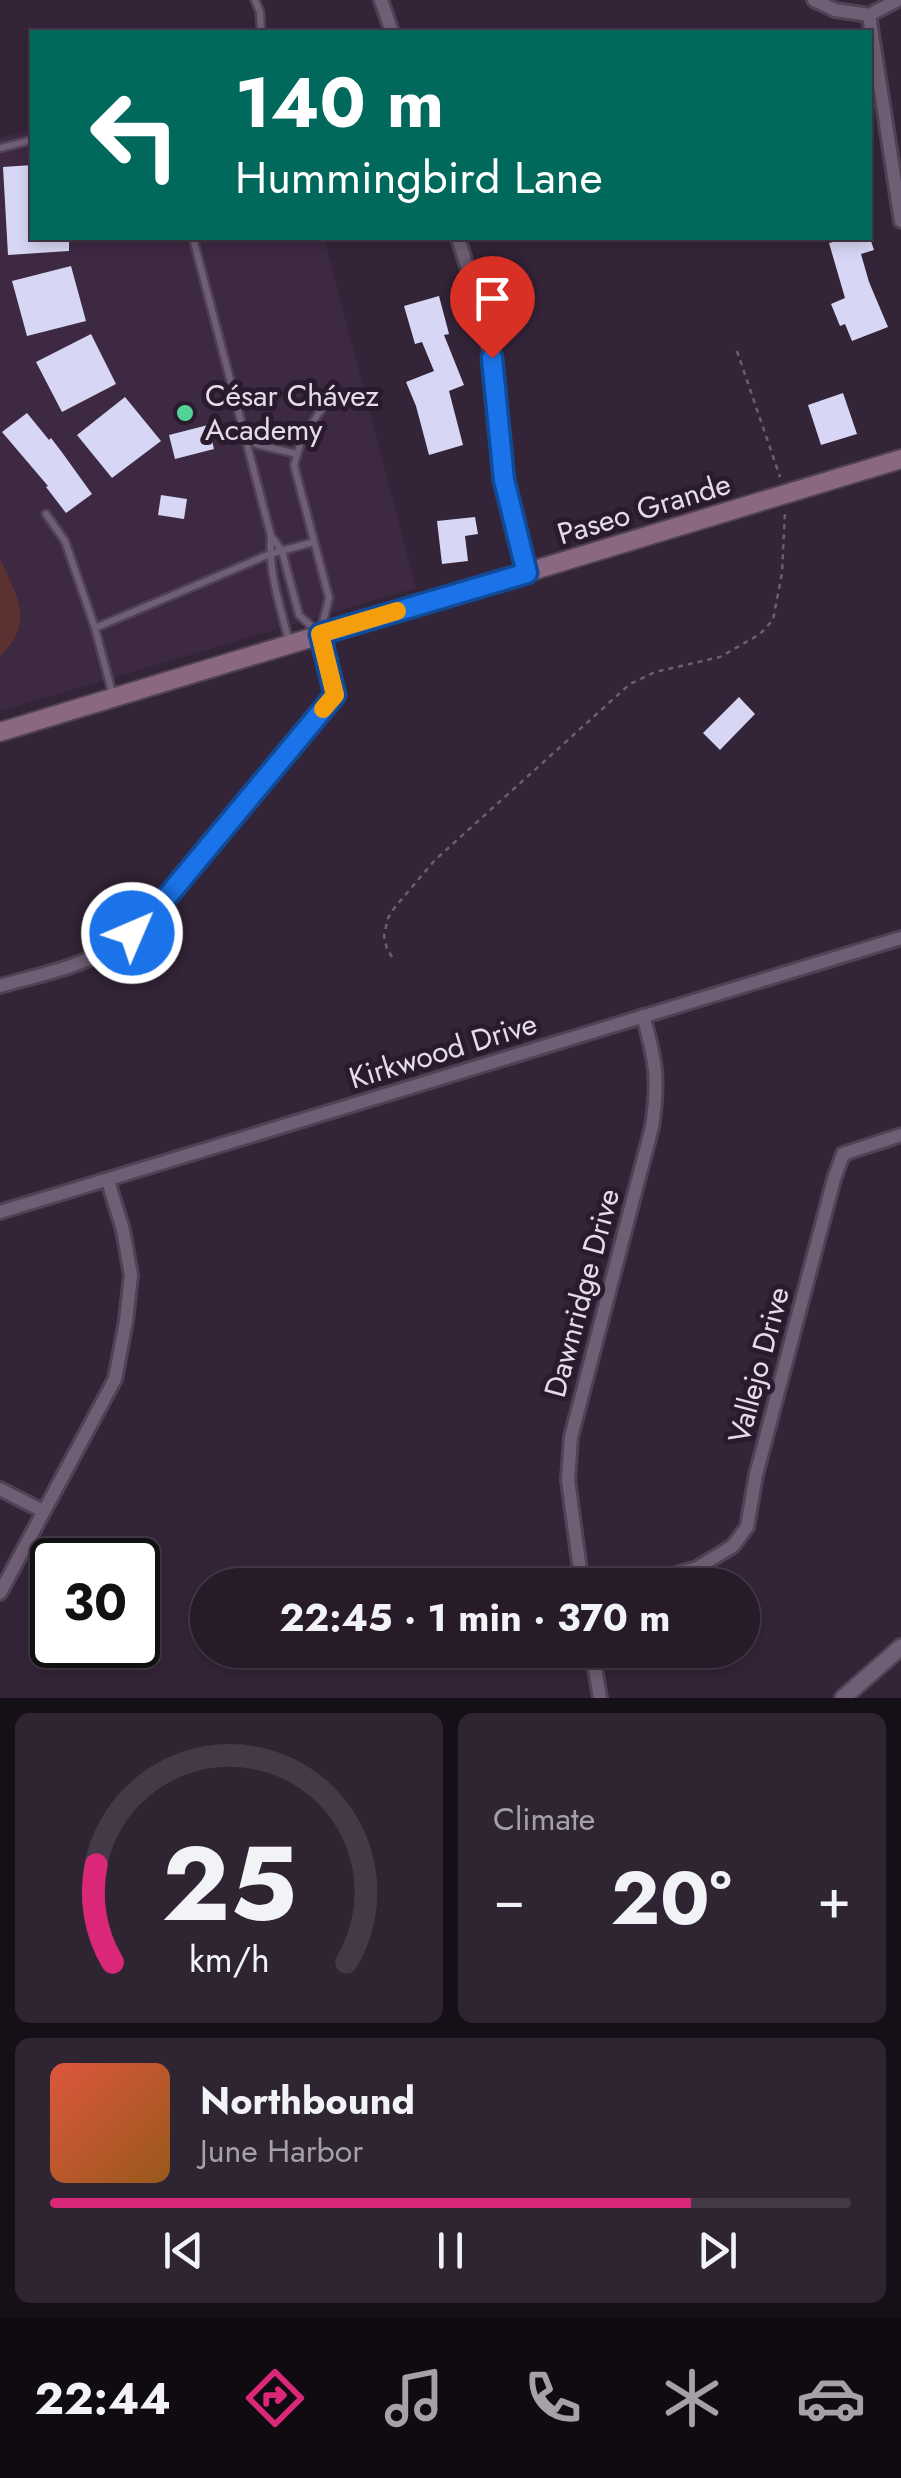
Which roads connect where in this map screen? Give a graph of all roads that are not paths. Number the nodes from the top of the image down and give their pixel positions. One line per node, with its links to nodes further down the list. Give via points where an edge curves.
1 (255, 0): 6 (lane)
2 (382, 0): 7 (street)
3 (814, 0): 5 (street)
4 (898, 0): 5 (street)
5 (869, 16): 8 (street)
6 (260, 30)
7 (391, 30)
8 (871, 30)
9 (872, 35): 12 (street)
10 (30, 140): 11 (lane)
11 (0, 148)
12 (901, 221)
13 (194, 240): 16 (lane)
14 (459, 240): 24 (street, via 492,358 504,480)
15 (331, 394): 17 (lane)
16 (246, 440): 17 (lane); 20 (lane)
17 (297, 454): 21 (lane, via 294,465)
18 (901, 459): 24 (main road, Paseo Grande)
19 (46, 514): 25 (lane, via 66,541)
20 (271, 536): 22 (lane); 23 (lane)
21 (314, 542): 22 (lane); 26 (lane, via 329,598)
22 (282, 551): 23 (lane); 26 (lane, via 299,615)
23 (270, 554): 25 (lane); 27 (lane)
24 (527, 573): 26 (main road, Paseo Grande)
25 (95, 628): 28 (lane)
26 (320, 634): 27 (main road, Paseo Grande); 31 (street, via 335,695 156,910 103,952)
27 (289, 643): 28 (main road, Paseo Grande)
28 (114, 698): 29 (main road, Paseo Grande)
29 (0, 732)
30 (901, 938): 32 (street, Kirkwood Drive)
31 (0, 986)
32 (643, 1016): 34 (street, Kirkwood Drive); 38 (street, Dawnridge Drive, via 655,1060 652,1128 570,1437 568,1480)
33 (901, 1135): 39 (street, Vallejo Drive, via 843,1154 747,1527 733,1546)
34 (108, 1181): 35 (street, Kirkwood Drive); 37 (street, via 130,1276 115,1379)
35 (0, 1212)
36 (0, 1490): 37 (street)
37 (43, 1511): 40 (street)
38 (580, 1568)
39 (697, 1568)
40 (0, 1593)
41 (901, 1647): 44 (street)
42 (595, 1668): 43 (street)
43 (600, 1698)
44 (843, 1698)

